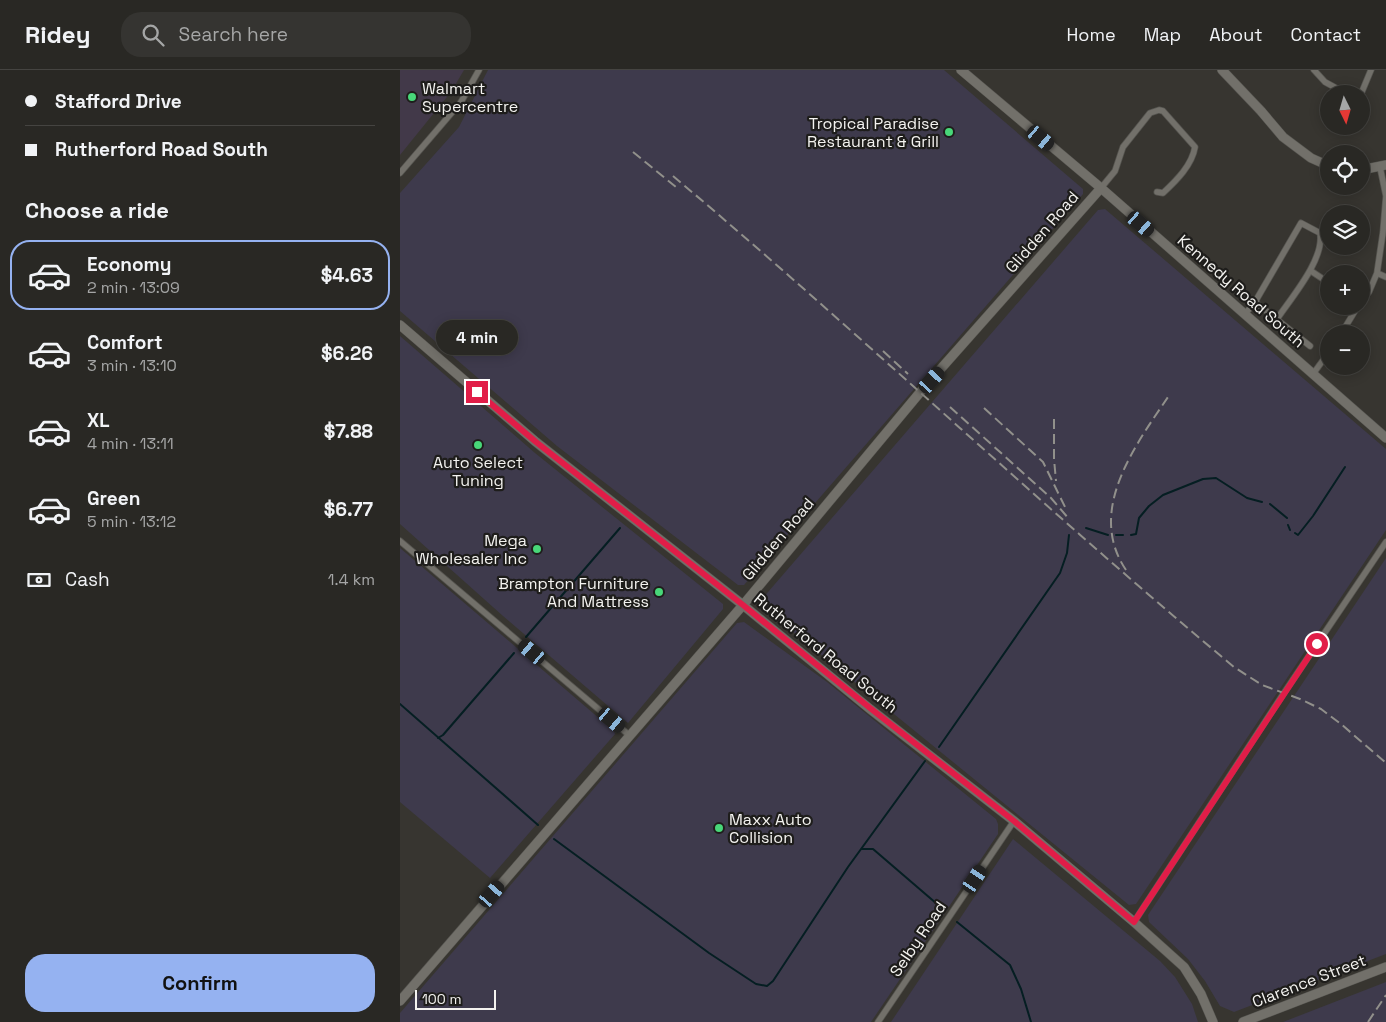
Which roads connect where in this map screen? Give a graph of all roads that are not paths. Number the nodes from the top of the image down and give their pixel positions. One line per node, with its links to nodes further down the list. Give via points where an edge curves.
1 (479, 70): 11 (street, via 461,102)
2 (961, 70): 12 (street, Kennedy Road South)
3 (1222, 70): 8 (street, via 1283,137)
4 (1314, 70): 6 (street)
5 (1371, 70): 7 (street)
6 (1331, 85)
7 (1364, 85)
8 (1320, 162)
9 (1383, 166): 10 (street); 15 (street, via 1386,209)
10 (1370, 168)
11 (400, 173)
12 (1100, 188): 13 (street, via 1115,171 1124,147 1150,113 1159,110 1195,147 1193,156 1176,181 1163,193); 20 (street, Kennedy Road South); 29 (street, Glidden Road, via 922,390)
13 (1157, 192)
14 (1311, 271): 16 (street); 19 (street, via 1321,241 1320,234 1301,223); 21 (street)
15 (1377, 273): 17 (street); 18 (street)
16 (1320, 277)
17 (1386, 277)
18 (1370, 290)
19 (1255, 302): 20 (street); 21 (street)
20 (1244, 314): 25 (street, Kennedy Road South)
21 (1278, 319): 23 (street)
22 (400, 325): 29 (street, Rutherford Road South, via 536,442)
23 (1310, 346)
24 (1320, 364): 25 (street)
25 (1313, 374): 26 (street, Kennedy Road South)
26 (1386, 438)
27 (400, 541): 30 (street)
28 (1386, 542): 32 (street)
29 (743, 605): 30 (street, Glidden Road); 31 (street, Rutherford Road South)
30 (629, 735): 34 (street, Glidden Road)
31 (1014, 821): 32 (street, Rutherford Road South); 35 (street, Selby Road)
32 (1134, 922): 36 (street, Rutherford Road South, via 1184,967)
33 (1386, 967): 37 (street, Clarence Street)
34 (400, 1001)
35 (878, 1022)
36 (1213, 1022)
37 (1243, 1022)

